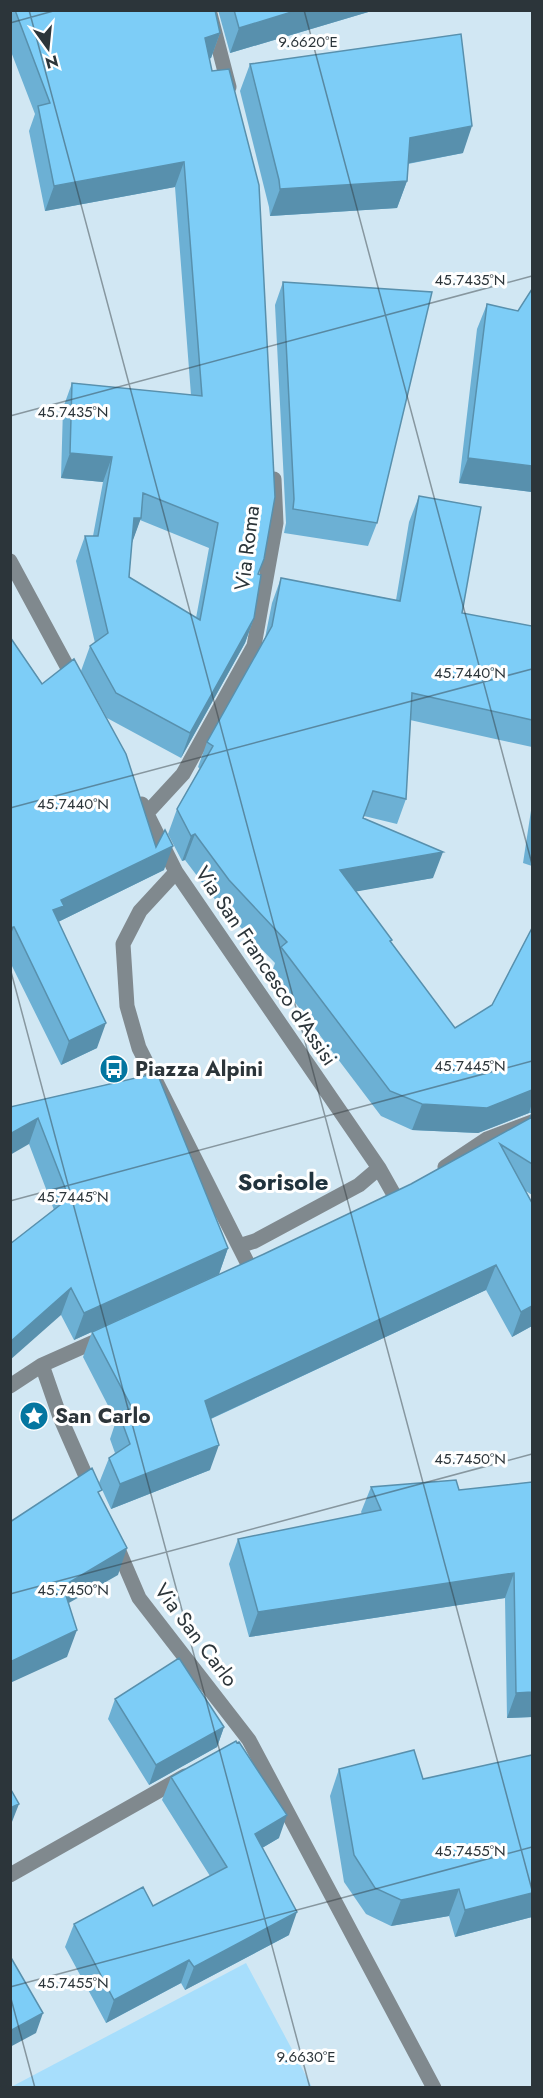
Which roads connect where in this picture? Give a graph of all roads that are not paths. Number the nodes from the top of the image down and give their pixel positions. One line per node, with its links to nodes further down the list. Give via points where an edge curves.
1 (209, 10): 2 (street)
2 (231, 97)
3 (273, 460): 7 (street, Via Roma, via 276,524 254,646 183,774)
4 (10, 561): 5 (street)
5 (82, 694)
6 (137, 794): 7 (street)
7 (147, 813): 8 (street)
8 (176, 872): 10 (street, Via San Francesco d'Assisi); 13 (street, Via San Francesco d'Assisi, via 140,911 123,944 127,1006 139,1048)
9 (532, 1122): 11 (street, via 487,1139)
10 (379, 1168): 12 (street, Via San Francesco d'Assisi); 13 (street, via 359,1185)
11 (433, 1175)
12 (396, 1200)
13 (239, 1246): 14 (street, Via San Francesco d'Assisi)
14 (251, 1270)
15 (116, 1332): 16 (street)
16 (42, 1365): 17 (street); 18 (street)
17 (10, 1386)
18 (97, 1502)
19 (107, 1524): 22 (street, Via San Carlo, via 139,1598 244,1743)
20 (197, 1769): 21 (street)
21 (10, 1875)
22 (434, 2088)

